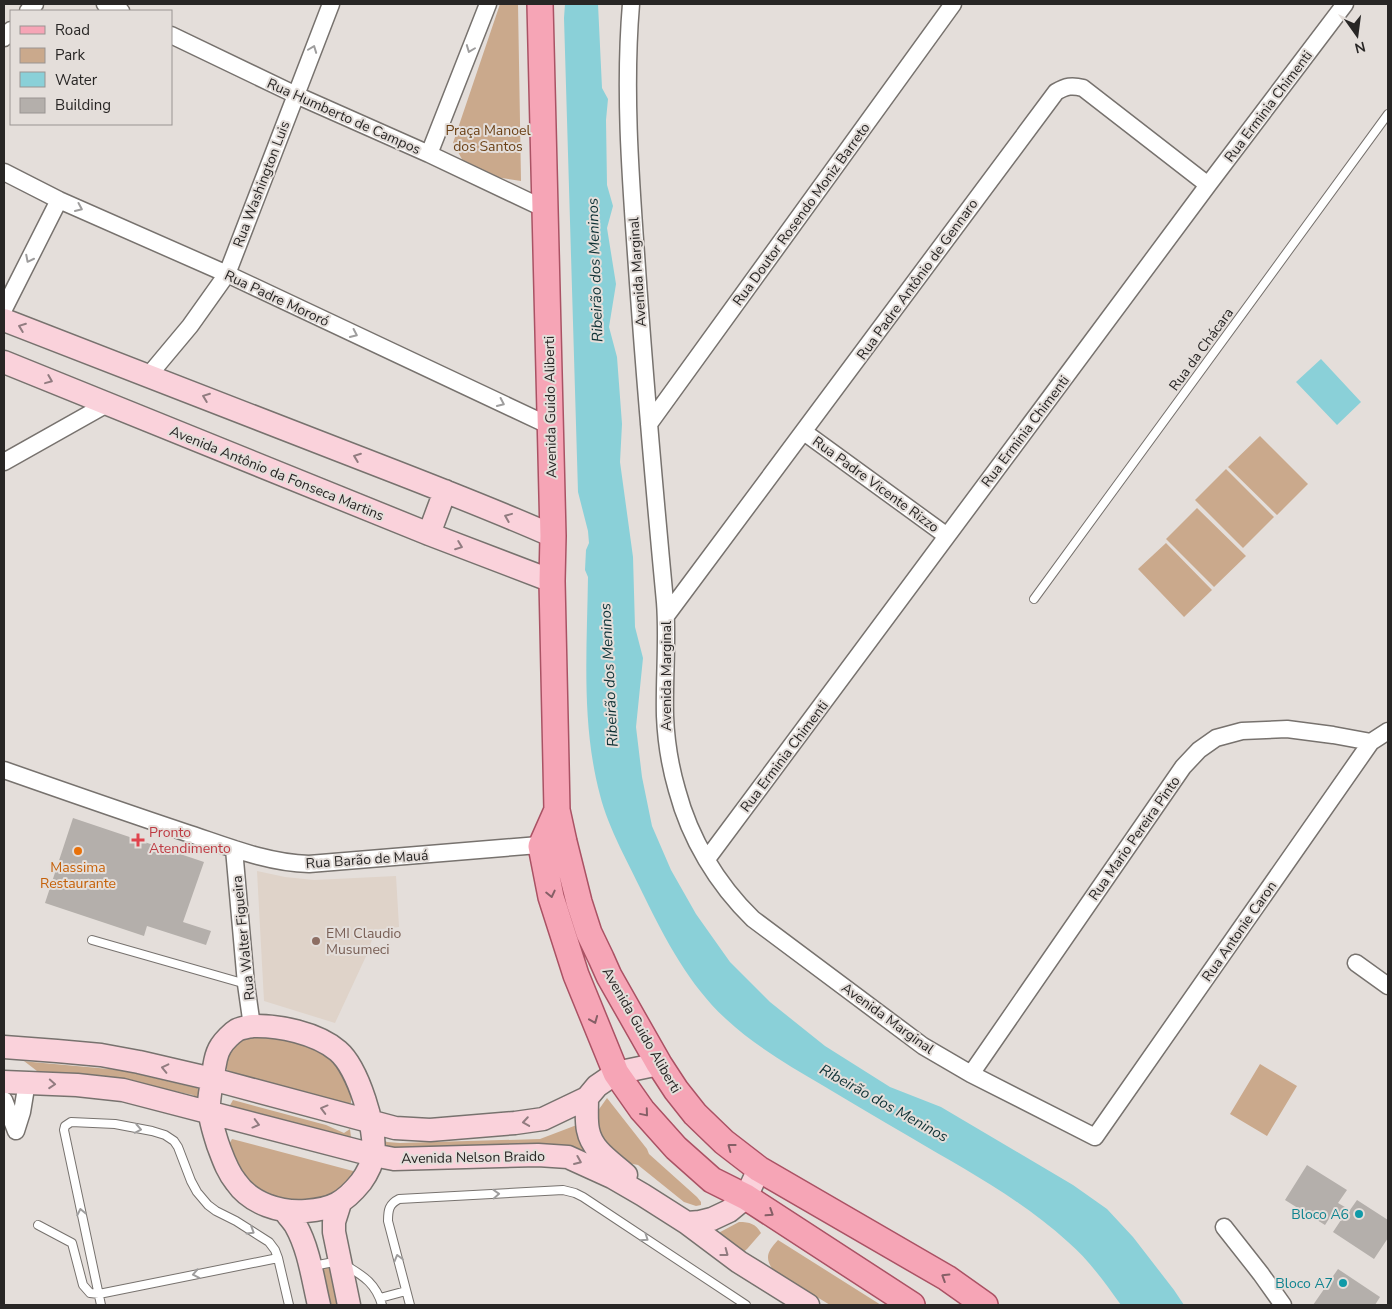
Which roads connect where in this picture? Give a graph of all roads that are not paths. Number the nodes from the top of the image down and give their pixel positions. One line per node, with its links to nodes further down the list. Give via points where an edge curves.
1 (105, 4): 8 (street)
2 (331, 4): 10 (street, Rua Washington Luis, one-way to 2)
3 (488, 4): 12 (street, one-way to 12)
4 (631, 4): 23 (street, Avenida Marginal, via 628,42 630,160)
5 (954, 4): 23 (street, Rua Doutor Rosendo Moniz Barreto)
6 (1345, 4): 14 (street, Rua Erminia Chimenti)
7 (540, 6): 16 (main road, Avenida Guido Aliberti)
8 (119, 10)
9 (172, 35): 10 (street, Rua Humberto de Campos)
10 (296, 95): 12 (street, Rua Humberto de Campos); 17 (street, Rua Washington Luis)
11 (1388, 114): 32 (lane, Rua da Chácara)
12 (429, 154): 16 (street, Rua Humberto de Campos)
13 (4, 172): 15 (street, Rua Padre Mororó)
14 (1208, 186): 25 (street, Rua Padre Antônio de Gennaro, via 1083,88 1072,85 1056,92); 30 (street, Rua Erminia Chimenti)
15 (59, 200): 17 (street, Rua Padre Mororó, one-way to 17); 18 (street, one-way to 18)
16 (545, 208): 24 (main road, Avenida Guido Aliberti)
17 (227, 274): 21 (street, Rua Washington Luis); 24 (street, Rua Padre Mororó, one-way to 24)
18 (4, 309)
19 (4, 320): 21 (street, one-way to 19)
20 (4, 362): 22 (street, Avenida Antônio da Fonseca Martins, one-way to 22)
21 (149, 375): 27 (street, one-way to 21)
22 (107, 404): 26 (street); 28 (street, Avenida Antônio da Fonseca Martins)
23 (649, 424): 33 (street, Avenida Marginal)
24 (550, 426): 29 (main road, Avenida Guido Aliberti)
25 (804, 432): 30 (street, Rua Padre Vicente Rizzo); 33 (street, Rua Padre Antônio de Gennaro)
26 (4, 462)
27 (445, 491): 28 (street); 29 (street, one-way to 27)
28 (428, 534): 31 (street, Avenida Antônio da Fonseca Martins, one-way to 31)
29 (553, 536): 31 (main road, Avenida Guido Aliberti)
30 (948, 536): 39 (street, Rua Erminia Chimenti)
31 (552, 581): 37 (main road, Avenida Guido Aliberti, via 557,810)
32 (1034, 599)
33 (666, 616): 39 (street, Avenida Marginal, via 665,717 669,757 677,792)
34 (1388, 731): 35 (street, Rua Antonie Caron)
35 (1371, 742): 49 (street, Rua Mario Pereira Pinto, via 1287,729 1242,731 1216,738 1198,750 1183,767); 57 (street, Rua Antonie Caron)
36 (4, 770): 38 (street, Rua Barão de Mauá)
37 (552, 844): 38 (street, Rua Barão de Mauá, via 309,864); 47 (main road, Avenida Guido Aliberti, via 609,976); 48 (main road, one-way to 48, via 551,898 576,975)
38 (234, 849): 42 (street, Rua Walter Figueira)
39 (707, 859): 49 (street, Avenida Marginal, via 736,903 753,919 923,1046)
40 (92, 940): 42 (lane)
41 (1356, 963): 43 (street)
42 (246, 984): 44 (street, Rua Walter Figueira)
43 (1388, 986)
44 (252, 1026): 50 (street, via 238,1030 222,1045); 56 (street, via 285,1029 322,1041 336,1050 352,1070)
45 (4, 1047): 50 (street, Avenida Nelson Braido, one-way to 45, via 101,1055)
46 (4, 1055): 52 (street)
47 (659, 1064): 48 (street, Avenida Nelson Braido); 59 (main road, Avenida Guido Aliberti, one-way to 47, via 695,1114)
48 (616, 1073): 53 (street, Avenida Nelson Braido, via 596,1086); 61 (main road, one-way to 61, via 642,1110 676,1148 712,1180)
49 (971, 1074): 57 (street, Avenida Marginal)
50 (212, 1079): 55 (street); 56 (street, Avenida Nelson Braido, one-way to 50)
51 (4, 1082): 52 (street, Avenida Nelson Braido)
52 (27, 1082): 54 (street, via 16,1130); 55 (street, Avenida Nelson Braido, one-way to 55, via 123,1090)
53 (587, 1098): 56 (street, Avenida Nelson Braido, one-way to 56, via 543,1119 514,1123 430,1130 395,1128); 60 (street, via 588,1130 592,1142)
54 (4, 1100)
55 (209, 1112): 58 (street, Avenida Nelson Braido, one-way to 58); 63 (street, via 225,1164 237,1184 259,1202)
56 (371, 1122): 58 (street)
57 (1095, 1137)
58 (373, 1155): 60 (street, Avenida Nelson Braido, one-way to 60, via 394,1159 556,1155 578,1161); 62 (street, via 363,1180)
59 (759, 1169): 61 (street); 84 (main road, Avenida Guido Aliberti, one-way to 59, via 947,1278)
60 (643, 1194): 64 (street, Avenida Nelson Braido)
61 (746, 1197): 64 (street, via 730,1211 712,1219); 83 (main road, one-way to 83)
62 (340, 1203): 63 (street, via 321,1210); 70 (street, via 334,1222)
63 (285, 1210): 71 (street, via 296,1226)
64 (686, 1223): 82 (street, Avenida Nelson Braido, one-way to 82, via 739,1262)
65 (38, 1225): 68 (lane)
66 (1224, 1227): 85 (street)
67 (87, 1240): 68 (lane); 69 (lane, one-way to 69, via 64,1130 71,1122 115,1124 165,1135 178,1147 191,1181 208,1205 269,1242); 73 (lane)
68 (72, 1243): 73 (lane, via 86,1289)
69 (278, 1258): 73 (lane, one-way to 73); 76 (lane)
70 (339, 1261): 71 (lane); 74 (lane, via 372,1283); 79 (street)
71 (308, 1262): 77 (lane); 78 (street)
72 (406, 1291): 74 (lane); 80 (lane); 81 (lane, one-way to 81, via 388,1221 389,1207 393,1202 399,1199 563,1190 583,1197)
73 (99, 1294): 75 (lane)
74 (381, 1302)
75 (101, 1305)
76 (289, 1305)
77 (312, 1305)
78 (319, 1305)
79 (349, 1305)
80 (410, 1305)
81 (746, 1305)
82 (808, 1305)
83 (912, 1305)
84 (985, 1305)
85 (1283, 1305)

